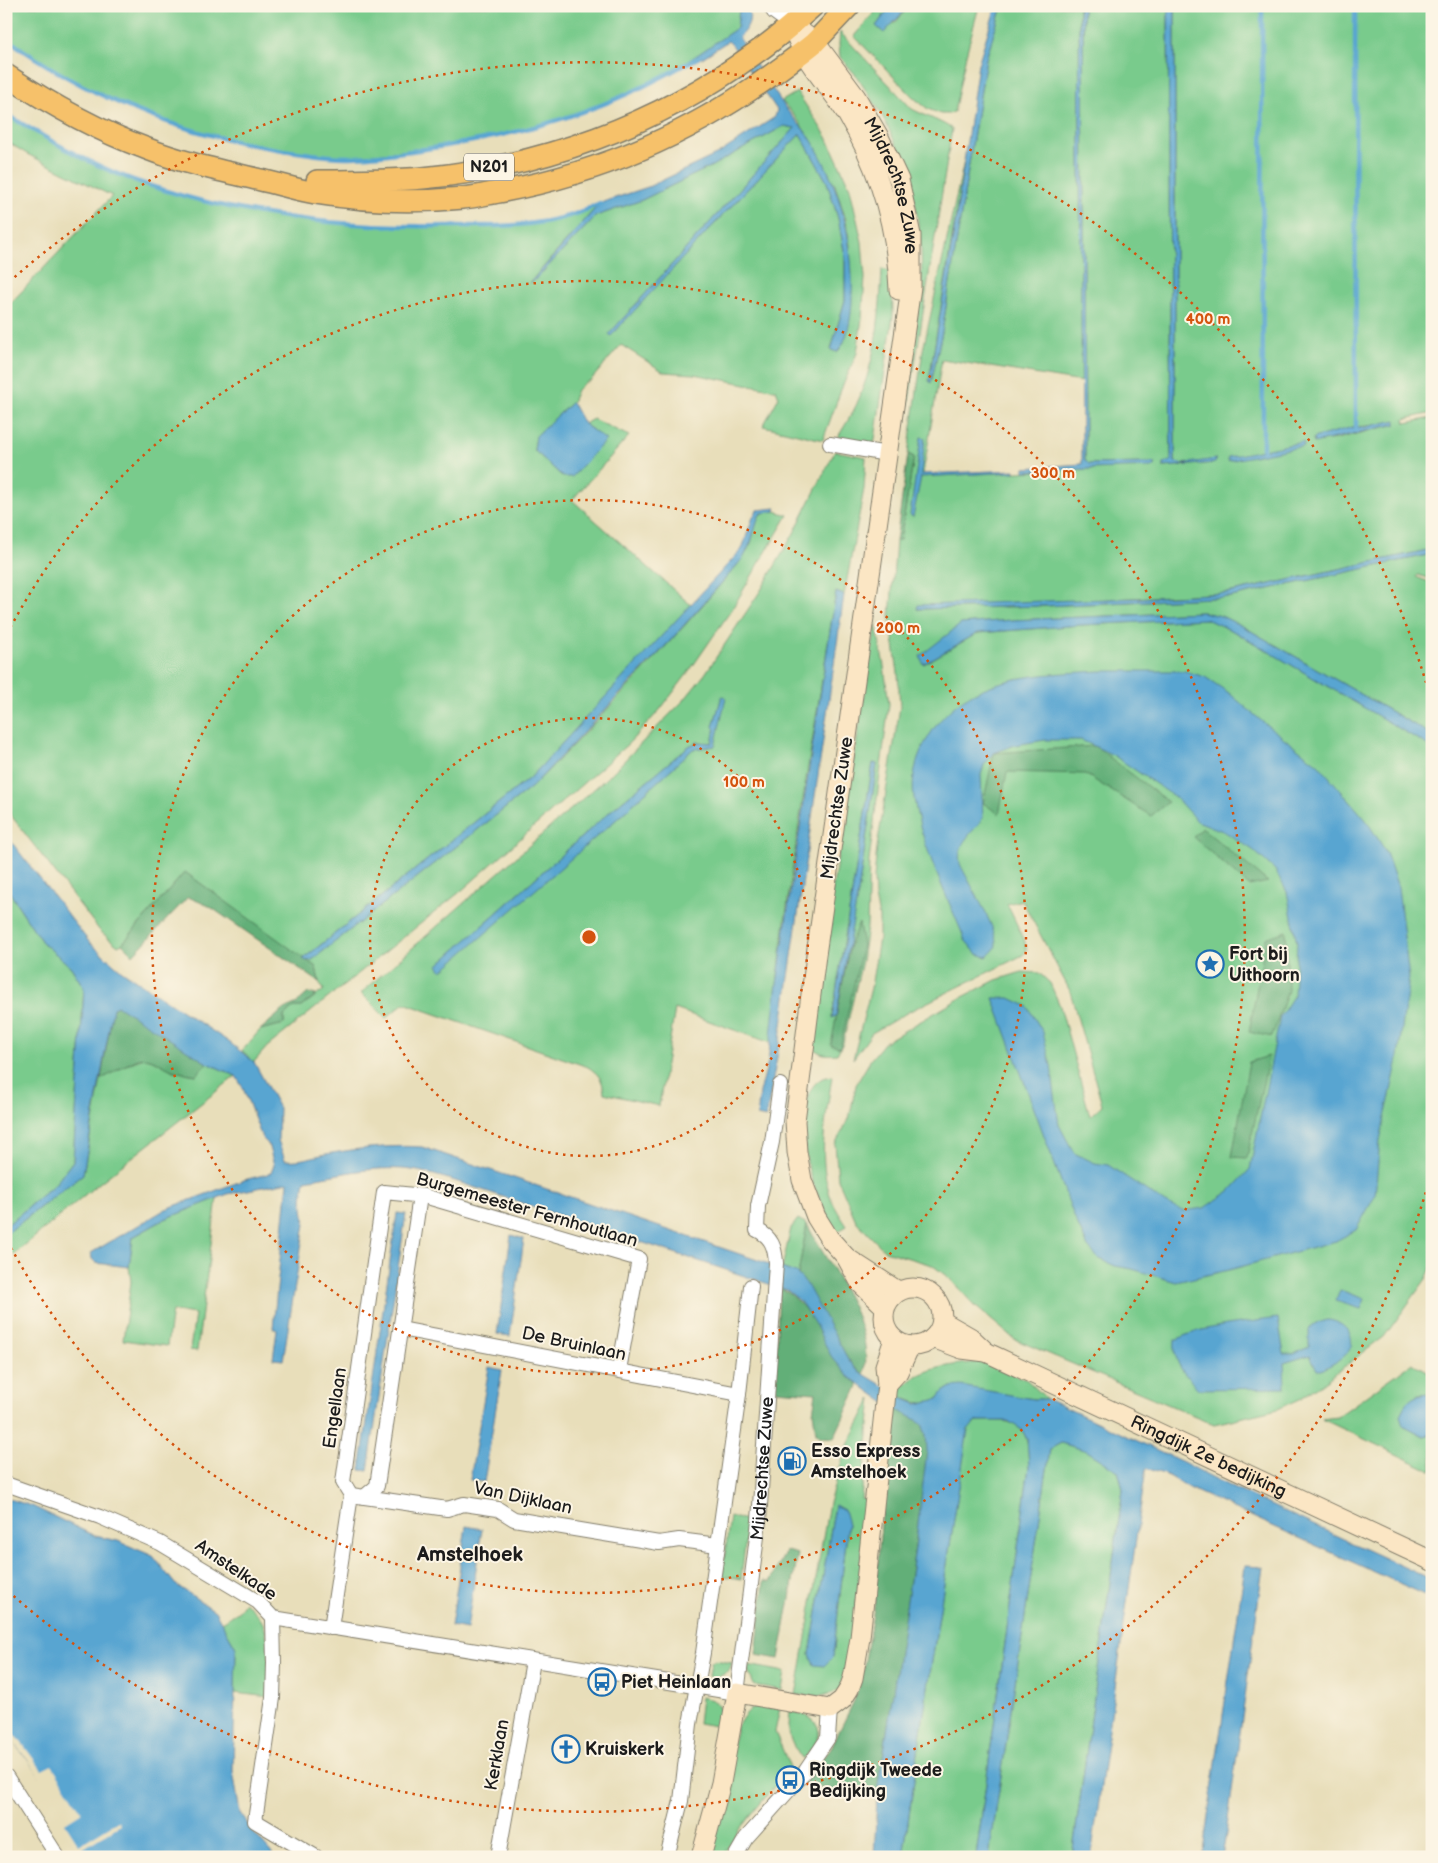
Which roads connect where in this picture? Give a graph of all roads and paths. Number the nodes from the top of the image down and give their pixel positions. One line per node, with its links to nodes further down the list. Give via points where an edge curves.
1 (770, 6): 4 (street)
2 (813, 6): 4 (main road, N201)
3 (849, 6): 5 (main road, N201)
4 (792, 25): 5 (street, Mijdrechtse Zuwe); 7 (main road, N201, via 747,59 654,114 527,159 424,178 345,182)
5 (809, 47): 7 (main road, N201, via 762,82 686,128 607,163 551,180 489,194 448,199 383,199 316,193); 9 (street, Mijdrechtse Zuwe, via 856,97 878,136 899,180 911,235 911,287)
6 (6, 75): 7 (main road, N201, via 66,112 145,148)
7 (262, 180)
8 (830, 444): 9 (street)
9 (887, 454): 13 (street, Mijdrechtse Zuwe, via 795,1122 797,1152 808,1198 822,1228)
10 (780, 1085): 32 (street, Mijdrechtse Zuwe, via 758,1206 757,1230 772,1243 776,1263 759,1520)
11 (384, 1192): 12 (street, Burgemeester Fernhoutlaan); 25 (street, Engellaan, via 343,1482)
12 (420, 1196): 18 (street, Engellaan); 22 (street, Burgemeester Fernhoutlaan, via 639,1259)
13 (846, 1257): 15 (street, Mijdrechtse Zuwe); 16 (street, Mijdrechtse Zuwe, via 861,1284)
14 (751, 1286): 23 (street, Mijdrechtse Zuwe)
15 (898, 1291): 16 (street); 17 (street, via 908,1287 929,1292 937,1300)
16 (885, 1307): 20 (street, via 883,1316 888,1333)
17 (942, 1321): 19 (street); 21 (street, Ringdijk 2e bedijking, via 970,1337)
18 (401, 1329): 22 (street, De Bruinlaan); 25 (street, Engellaan, via 377,1486)
19 (933, 1338): 20 (street, via 918,1346); 21 (street, Ringdijk 2e bedijking, via 962,1349)
20 (902, 1343): 33 (street, via 898,1372 887,1384 883,1407 860,1638 853,1678 842,1700)
21 (986, 1352): 27 (street, Ringdijk 2e bedijking)
22 (619, 1370): 23 (street, De Bruinlaan)
23 (739, 1394): 26 (street, Mijdrechtse Zuwe)
24 (6, 1484): 28 (street, Amstelkade, via 100,1517 160,1543 258,1602)
25 (358, 1496): 26 (street, Van Dijklaan, via 447,1509 464,1504 498,1509 514,1520 659,1543 679,1540); 29 (street, Engellaan)
26 (718, 1545): 31 (street, Mijdrechtse Zuwe)
27 (1432, 1561)
28 (274, 1618): 29 (street); 36 (street, Amstelkade, via 273,1698 255,1821)
29 (332, 1628): 30 (street)
30 (533, 1661): 31 (street); 37 (street, Kerklaan)
31 (697, 1686): 32 (street); 38 (street, Mijdrechtse Zuwe, via 681,1801)
32 (737, 1693): 33 (street); 39 (street, Mijdrechtse Zuwe, via 720,1783)
33 (830, 1709): 40 (street, via 828,1738 805,1772 746,1838)
34 (6, 1776): 35 (street)
35 (58, 1857)
36 (316, 1857)
37 (498, 1857)
38 (667, 1857)
39 (701, 1857)
40 (735, 1857)

